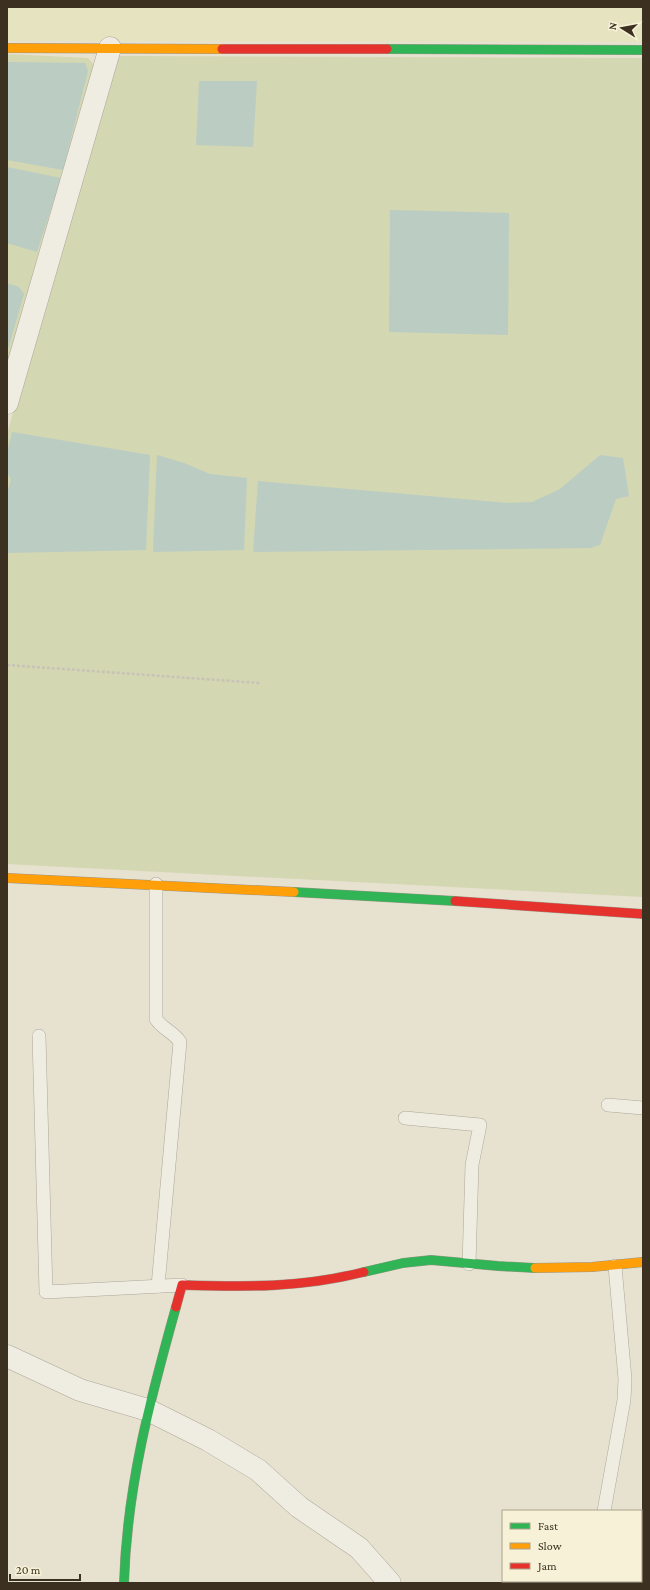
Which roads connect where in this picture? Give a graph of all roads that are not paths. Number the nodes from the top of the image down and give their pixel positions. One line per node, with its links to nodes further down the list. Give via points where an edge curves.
1 (7, 48): 2 (street)
2 (110, 48): 3 (street); 4 (street)
3 (643, 50)
4 (7, 403)
5 (7, 878): 6 (street)
6 (156, 884): 7 (street); 16 (lane, via 156,1019 160,1026 176,1035 180,1042)
7 (643, 914)
8 (39, 1036): 16 (lane, via 46,1292)
9 (608, 1104): 10 (lane)
10 (643, 1108)
11 (405, 1118): 13 (lane, via 480,1125 470,1183)
12 (643, 1262): 14 (street)
13 (469, 1264): 14 (street, via 507,1267); 15 (street, via 431,1260 411,1262 319,1282 286,1286)
14 (615, 1266): 19 (lane, via 625,1379 624,1400)
15 (182, 1285): 16 (lane); 18 (street)
16 (158, 1286)
17 (7, 1356): 18 (street, via 80,1390)
18 (148, 1410): 20 (street, via 131,1495); 21 (street, via 208,1440 258,1470 299,1507 359,1548)
19 (604, 1510)
20 (124, 1583)
21 (390, 1583)

